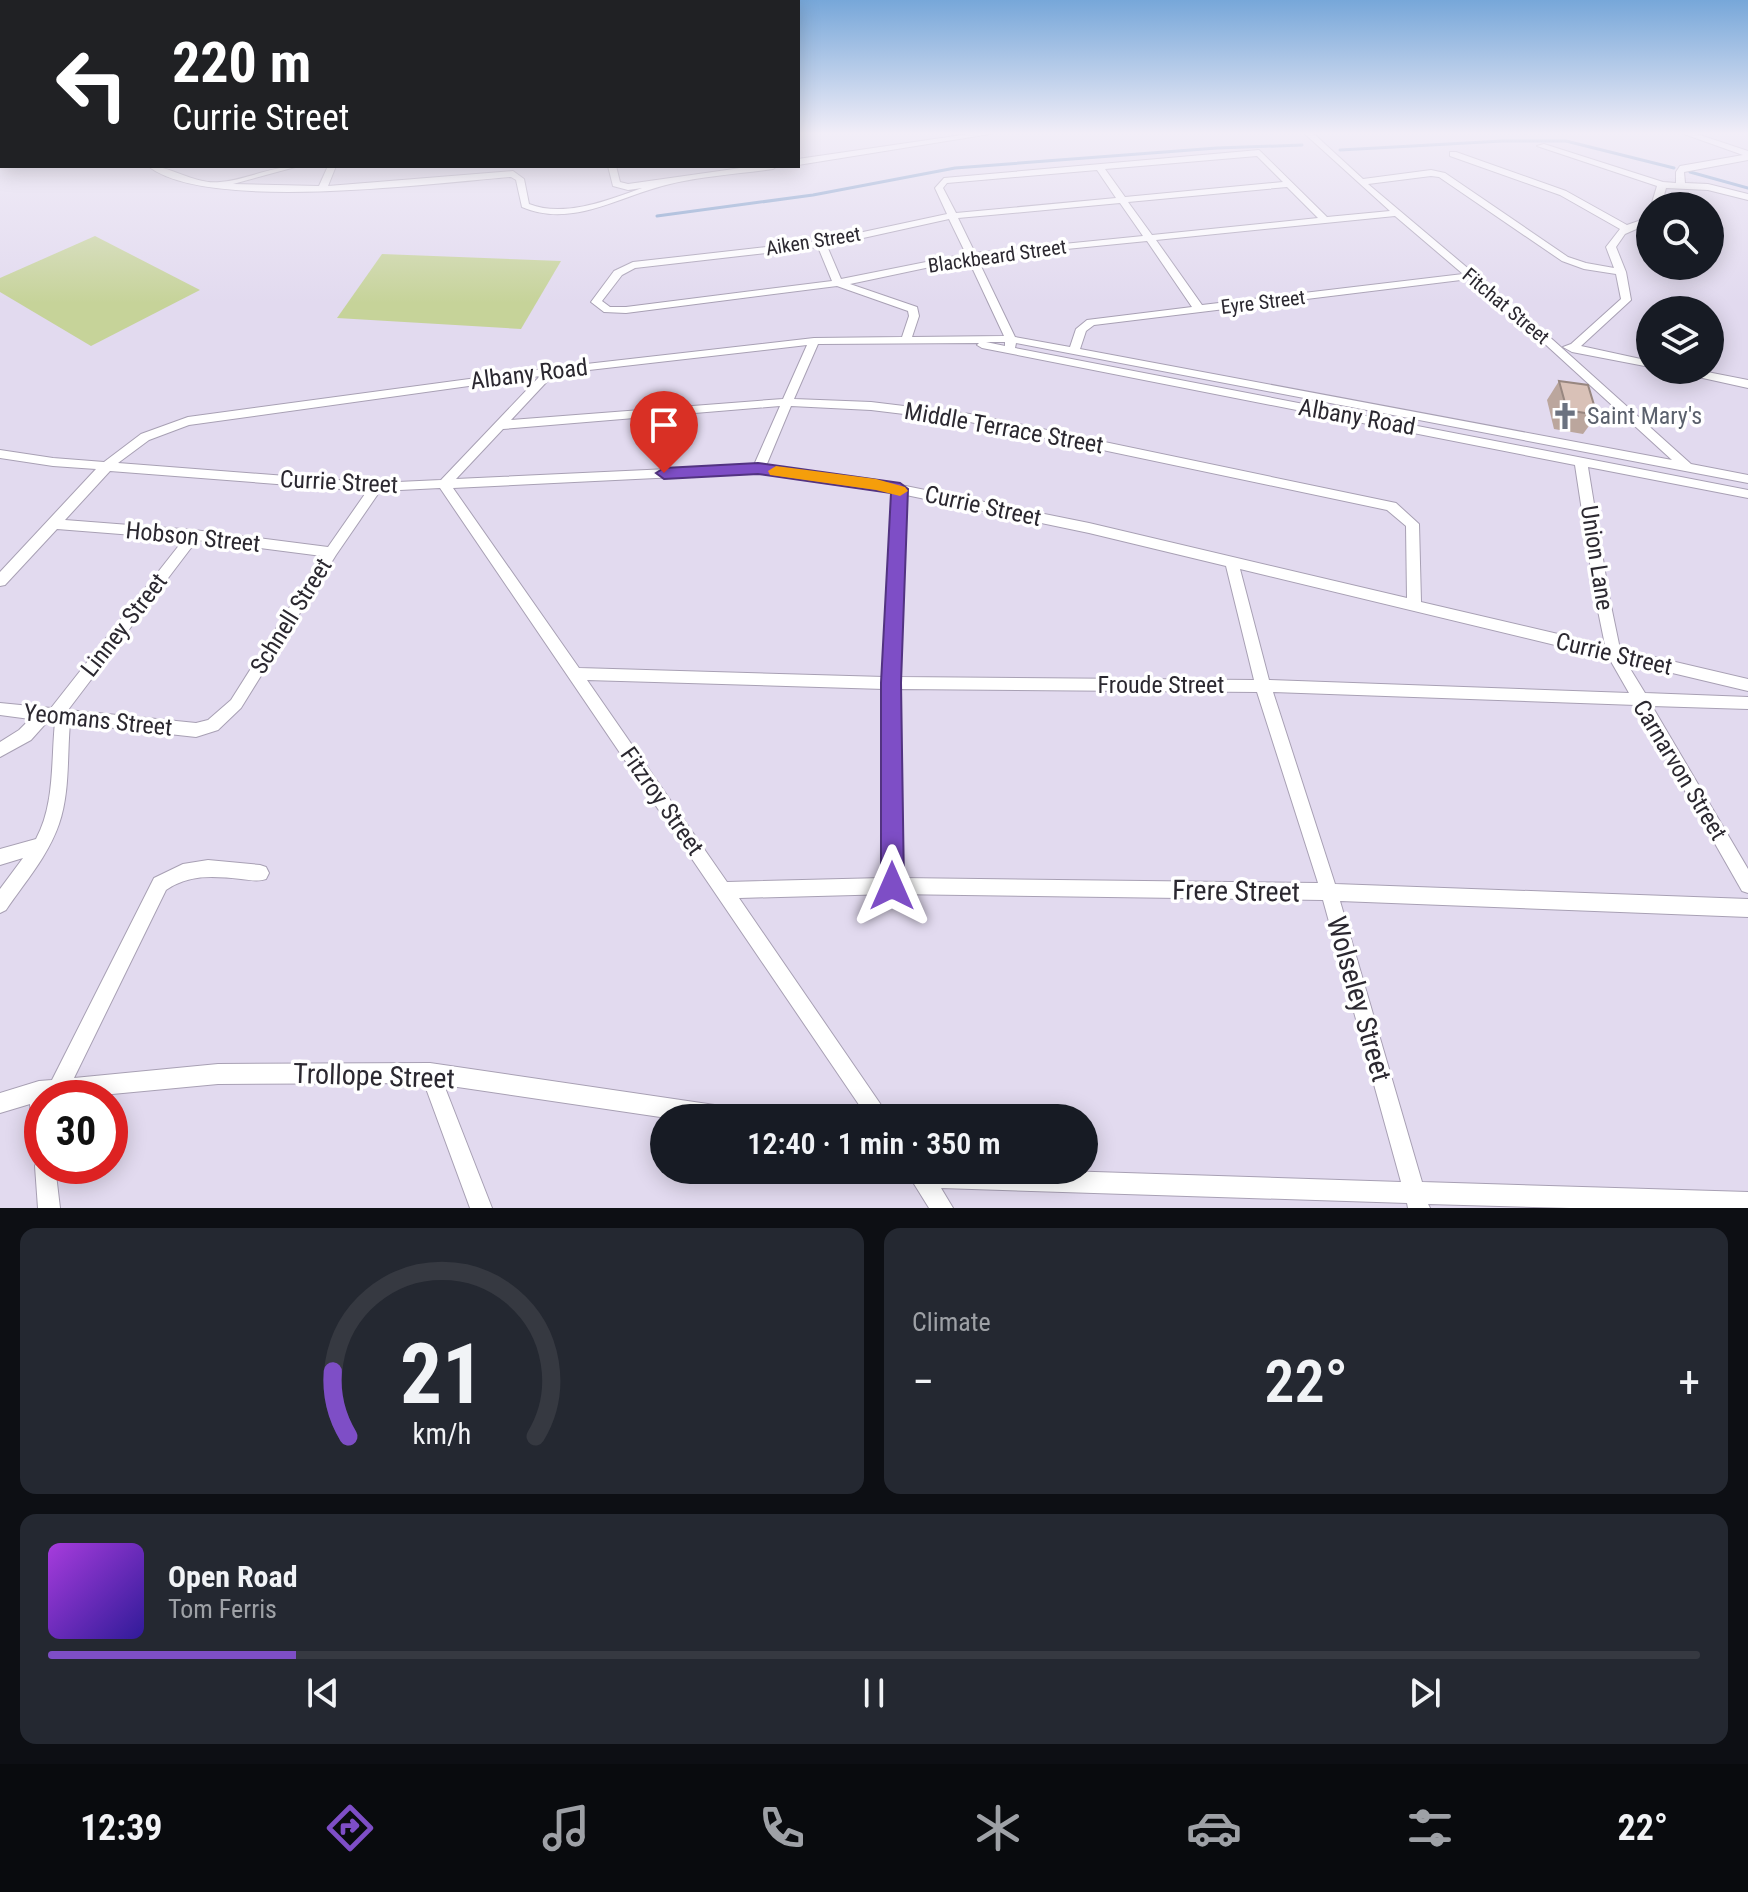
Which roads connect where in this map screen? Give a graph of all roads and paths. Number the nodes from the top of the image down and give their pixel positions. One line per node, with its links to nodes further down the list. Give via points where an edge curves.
1 (259, 190): 2 (street)
2 (280, 190)
3 (522, 190): 4 (street, via 528,208 556,211)
4 (644, 190)
5 (940, 190): 16 (street)
6 (1115, 190): 14 (street)
7 (1227, 190): 14 (street, Aiken Street)
8 (1296, 190): 17 (street)
9 (1371, 190): 15 (street, Fitchat Street)
10 (1465, 190): 23 (street, via 1565,259)
11 (1556, 190): 19 (street)
12 (1714, 190): 13 (street)
13 (1748, 197)
14 (1123, 201): 16 (street, Aiken Street); 20 (street)
15 (1398, 213): 17 (street, Blackbeard Street); 24 (street, Fitchat Street)
16 (952, 216): 21 (street, Aiken Street); 22 (street)
17 (1324, 219): 20 (street, Blackbeard Street)
18 (1636, 224): 19 (street)
19 (1625, 228): 23 (street, via 1611,247)
20 (1151, 238): 22 (street, Blackbeard Street); 27 (street)
21 (821, 244): 25 (street); 26 (street, Aiken Street, via 633,265 601,292)
22 (971, 256): 25 (street, Blackbeard Street); 31 (street)
23 (1621, 272): 32 (street, via 1626,300)
24 (1471, 276): 27 (street, Eyre Street); 30 (street, Fitchat Street)
25 (838, 283): 26 (street, Blackbeard Street, via 626,310); 28 (street, via 913,309)
26 (598, 306)
27 (1200, 310): 33 (street, Eyre Street, via 1091,322 1081,329)
28 (906, 340): 29 (street, Albany Road); 31 (street, Albany Road)
29 (814, 341): 35 (street, Albany Road); 39 (street)
30 (1549, 342): 32 (street); 45 (street, Fitchat Street)
31 (1010, 345): 33 (street, Albany Road); 36 (street, Albany Road)
32 (1572, 349): 34 (street)
33 (1074, 350): 36 (street, Albany Road)
34 (1636, 361)
35 (551, 371): 40 (street); 44 (street, Albany Road, via 188,421 145,434)
36 (1165, 376): 41 (street, Albany Road)
37 (1724, 379): 38 (street)
38 (1748, 384)
39 (786, 402): 40 (street, Middle Terrace Street); 46 (street); 59 (street, Middle Terrace Street, via 970,418 1380,502 1401,511 1412,524)
40 (501, 425): 48 (street)
41 (1437, 426): 43 (street, Albany Road); 45 (street, Albany Road)
42 (0, 454): 44 (street)
43 (1581, 462): 49 (street, Albany Road); 60 (street, Union Lane)
44 (107, 465): 50 (street, Currie Street); 53 (street, Albany Road)
45 (1687, 467): 47 (street, Albany Road); 49 (street, Fitchat Street)
46 (758, 469): 48 (street, Currie Street); 51 (street, Currie Street)
47 (1748, 479)
48 (444, 484): 50 (street, Currie Street); 61 (street, Fitzroy Street)
49 (1696, 484): 52 (street, Albany Road)
50 (376, 487): 55 (street, Schnell Street)
51 (900, 489): 56 (street, Currie Street); 62 (street)
52 (1748, 494)
53 (55, 524): 54 (street, Hobson Street); 57 (street, Albany Road)
54 (194, 535): 55 (street, Hobson Street); 68 (street, Linney Street)
55 (331, 552): 69 (street, Schnell Street, via 236,704 226,717)
56 (1231, 560): 59 (street, Currie Street); 64 (street, Wolseley Street)
57 (6, 568): 58 (street, Albany Road)
58 (0, 581)
59 (1414, 606): 60 (street, Currie Street)
60 (1614, 654): 63 (street, Currie Street); 65 (street, Carnarvon Street)
61 (574, 674): 62 (street, Froude Street); 76 (street, Fitzroy Street)
62 (891, 683): 64 (street, Froude Street); 75 (street)
63 (1748, 685)
64 (1263, 686): 65 (street, Froude Street); 77 (street, Wolseley Street)
65 (1639, 701): 66 (street, Froude Street); 74 (street, Carnarvon Street)
66 (1748, 703)
67 (0, 709): 68 (street, Yeomans Street)
68 (54, 716): 69 (street, Yeomans Street); 70 (street, Linney Street); 71 (street, via 56,802)
69 (196, 730)
70 (0, 750)
71 (41, 845): 72 (street); 78 (street)
72 (0, 857)
73 (260, 873): 81 (street, via 188,869 160,884)
74 (1748, 885)
75 (892, 886): 76 (street, Frere Street); 77 (street, Frere Street)
76 (724, 890): 85 (street, Fitzroy Street)
77 (1329, 892): 79 (street, Frere Street); 90 (street, Wolseley Street)
78 (0, 904)
79 (1748, 908)
80 (430, 1073): 82 (street, Trollope Street, via 218,1074); 86 (street, Trollope Street); 93 (street)
81 (54, 1080)
82 (128, 1083)
83 (24, 1097): 84 (street, Trollope Street)
84 (0, 1103)
85 (870, 1104)
86 (650, 1105)
87 (1098, 1183): 90 (street)
88 (47, 1184): 92 (street)
89 (926, 1184): 94 (street)
90 (1416, 1199): 91 (street)
91 (1748, 1203)
92 (49, 1208)
93 (481, 1208)
94 (942, 1208)

